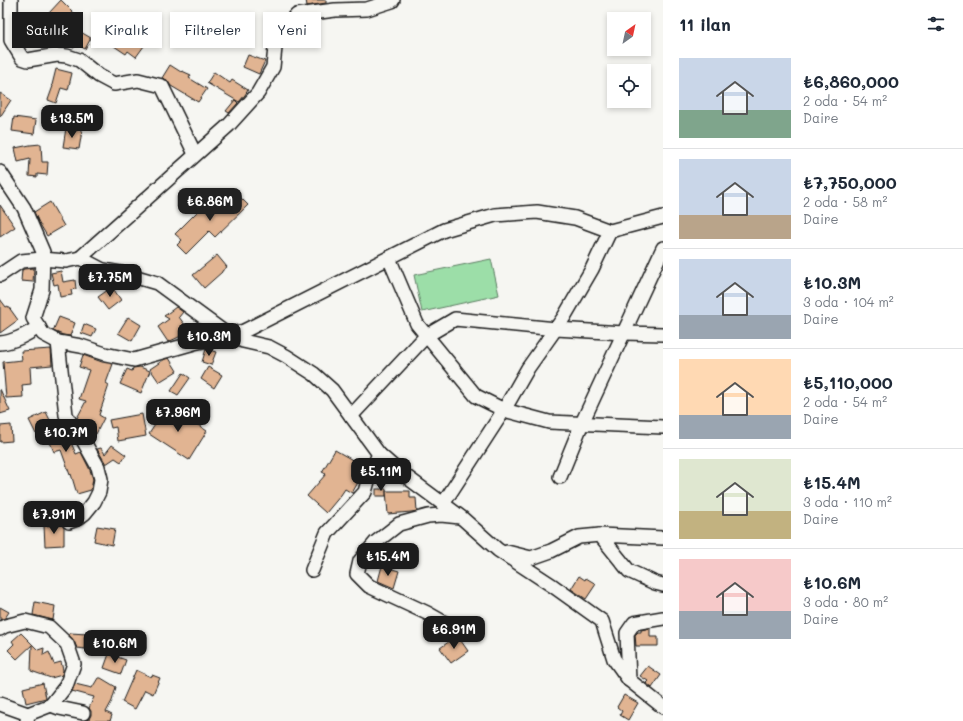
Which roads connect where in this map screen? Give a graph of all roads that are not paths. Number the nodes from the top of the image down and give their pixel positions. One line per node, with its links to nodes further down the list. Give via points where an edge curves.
1 (11, 0): 4 (street, via 11,40 22,58 28,60 56,55 67,56 79,60 114,84 138,80 162,86)
2 (393, 0): 3 (street, via 367,9)
3 (335, 5): 4 (street, via 297,15 276,38 273,67 258,93 229,125)
4 (195, 154): 9 (street)
5 (0, 172): 11 (street, via 24,208 42,252)
6 (663, 217): 7 (street)
7 (610, 230): 10 (street, via 575,218 537,212 495,215 444,230); 14 (street, via 592,269)
8 (663, 250): 15 (street)
9 (80, 258): 11 (street); 17 (street, via 103,270 157,283)
10 (389, 258): 17 (street, via 244,331); 18 (street, via 417,324)
11 (42, 259): 12 (street, via 21,262); 13 (street, via 42,290 33,318)
12 (0, 275)
13 (39, 327): 19 (street, via 43,334); 20 (street, via 19,339)
14 (556, 329): 15 (street); 18 (street, via 455,319); 21 (street, via 528,368)
15 (624, 333): 16 (street); 23 (street)
16 (663, 334)
17 (228, 335): 19 (street, via 134,360); 22 (street, via 269,347 308,370 332,390)
18 (426, 336): 21 (street, via 476,396); 22 (street)
19 (58, 342): 29 (street, via 66,415 98,467 101,479 94,502 85,513)
20 (0, 343)
21 (504, 410): 23 (street, via 549,422); 27 (street)
22 (351, 416): 25 (street)
23 (582, 423): 24 (street); 26 (street)
24 (663, 427)
25 (379, 454): 27 (street, via 396,470); 33 (street, via 365,492 327,533)
26 (560, 477)
27 (443, 504): 28 (street)
28 (462, 518): 32 (street); 36 (street, via 428,516 399,524 376,542 360,560 357,574 369,586)
29 (69, 522)
30 (600, 535): 31 (street); 32 (street, via 579,537 531,558); 34 (street, via 629,571)
31 (663, 538)
32 (498, 550): 38 (street, via 602,621 614,659)
33 (312, 570)
34 (663, 585)
35 (663, 618): 38 (street, via 634,623 627,633)
36 (450, 626)
37 (0, 629): 40 (street, via 25,621 49,627 67,644 74,664 66,686)
38 (629, 680): 41 (street)
39 (0, 704): 43 (street)
40 (51, 705): 42 (street); 43 (street)
41 (663, 707)
42 (82, 713)
43 (28, 718)

